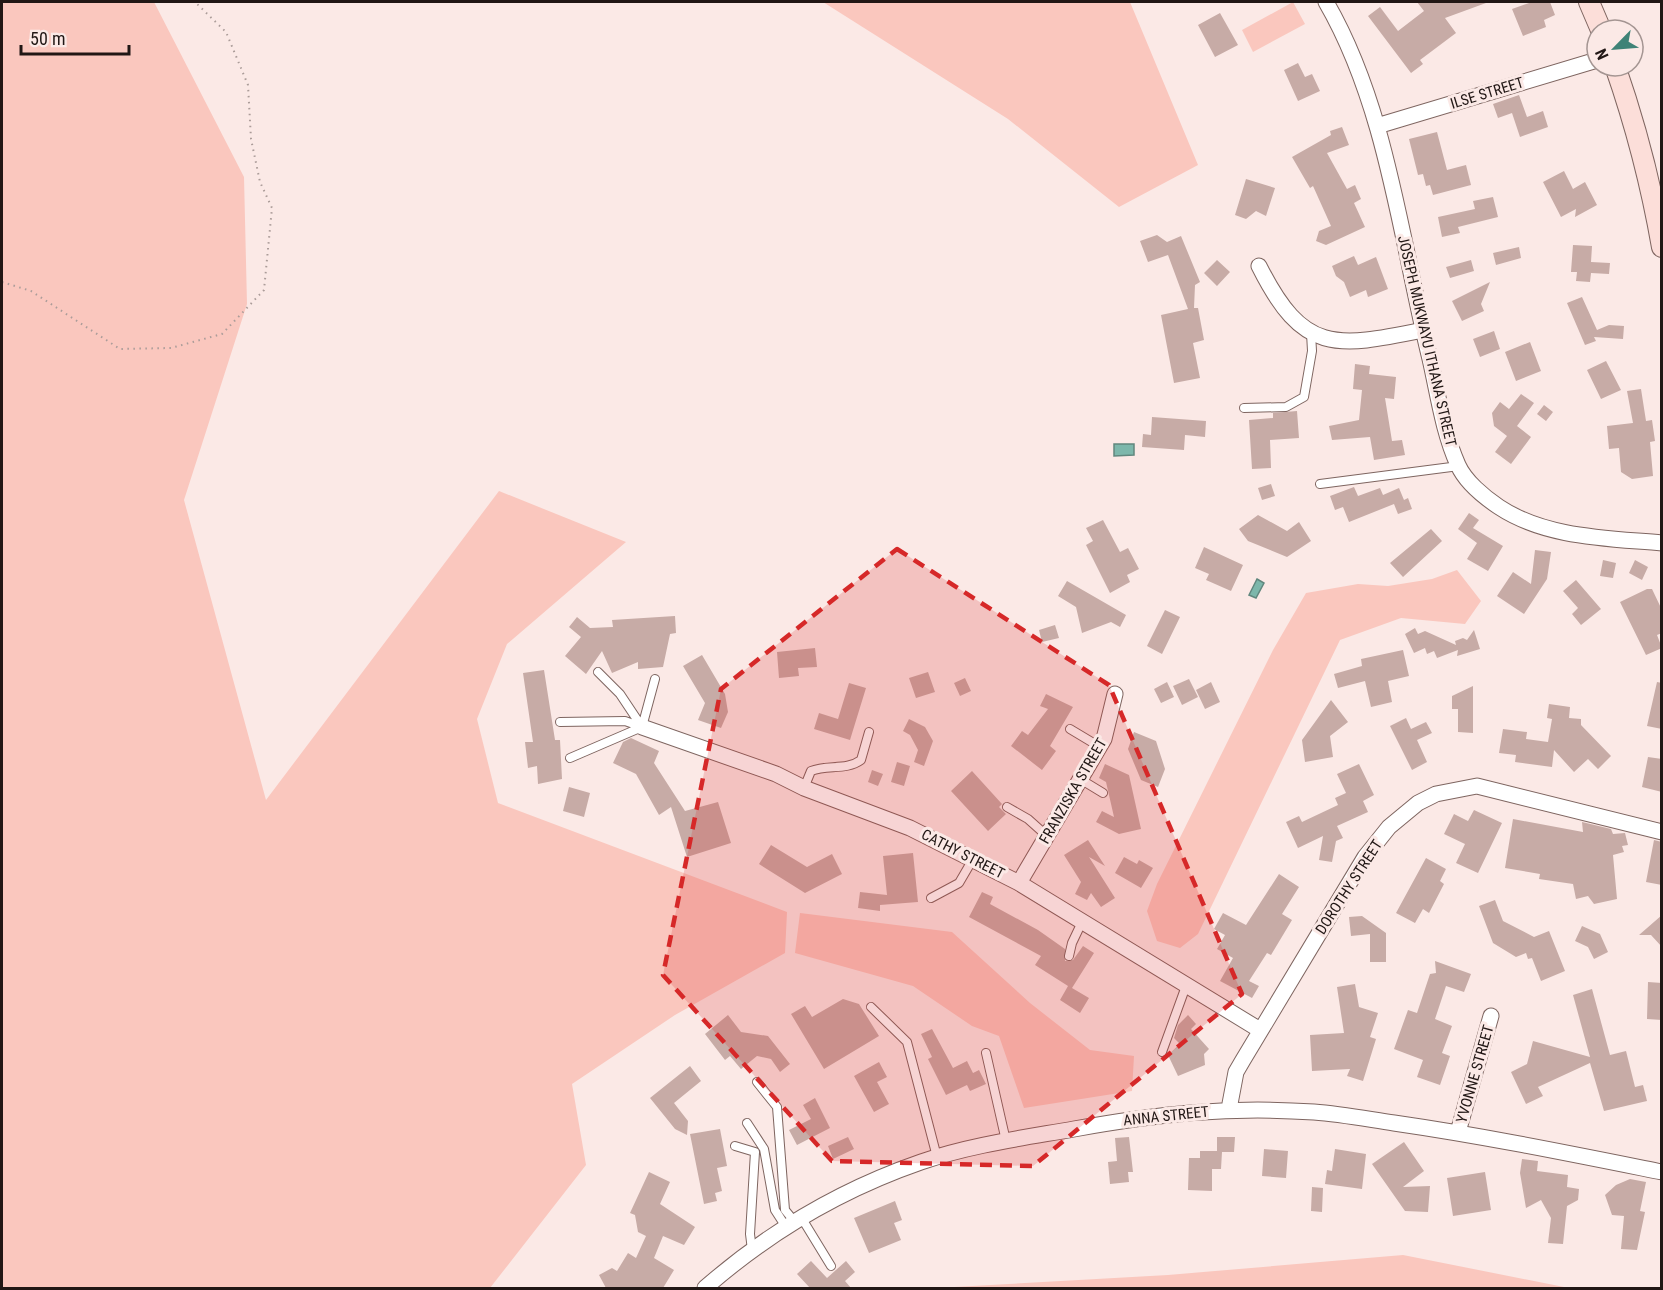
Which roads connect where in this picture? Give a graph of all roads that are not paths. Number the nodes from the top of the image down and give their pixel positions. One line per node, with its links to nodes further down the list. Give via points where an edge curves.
1 (1326, 2): 6 (street, JOSEPH MUKWAYU ITHANA STREET)
2 (1589, 2): 3 (street)
3 (1595, 18)
4 (1585, 64): 6 (street, ILSE STREET)
5 (1619, 78): 7 (street, via 1651,183)
6 (1377, 126): 9 (street, JOSEPH MUKWAYU ITHANA STREET)
7 (1662, 247)
8 (1259, 266): 10 (street, via 1285,310)
9 (1423, 330): 10 (street, via 1343,343); 12 (street, JOSEPH MUKWAYU ITHANA STREET, via 1449,440)
10 (1311, 333): 11 (lane, via 1304,397 1286,407)
11 (1244, 408)
12 (1459, 466): 13 (lane); 14 (street, JOSEPH MUKWAYU ITHANA STREET, via 1498,506 1525,522)
13 (1320, 484)
14 (1662, 543)
15 (598, 672): 19 (lane, via 620,694)
16 (655, 679): 19 (lane)
17 (1115, 694): 22 (street, FRANZISKA STREET)
18 (560, 723): 19 (lane, via 625,721)
19 (642, 727): 23 (lane); 25 (street, CATHY STREET, via 776,774)
20 (1070, 729): 22 (lane)
21 (869, 732): 25 (lane, via 861,760 845,767 819,767 811,771)
22 (1100, 747): 24 (street, FRANZISKA STREET)
23 (570, 758)
24 (1080, 779): 26 (lane); 29 (street, FRANZISKA STREET)
25 (804, 788): 30 (street, CATHY STREET, via 910,828)
26 (1103, 793)
27 (1007, 807): 29 (lane)
28 (1662, 832): 38 (street, DOROTHY STREET, via 1477,786 1436,794 1404,813 1365,857)
29 (1047, 836): 31 (street, FRANZISKA STREET)
30 (973, 859): 31 (street, CATHY STREET); 32 (lane, via 959,883)
31 (1019, 883): 33 (street, CATHY STREET)
32 (931, 898)
33 (1082, 922): 34 (lane); 35 (street, CATHY STREET)
34 (1069, 956)
35 (1186, 986): 38 (street, CATHY STREET); 39 (lane)
36 (871, 1007): 47 (lane, via 907,1042)
37 (1491, 1016): 44 (street, YVONNE STREET)
38 (1260, 1030): 42 (street, DOROTHY STREET, via 1236,1072)
39 (1162, 1052)
40 (986, 1053): 45 (lane)
41 (757, 1082): 49 (lane, via 777,1107 785,1210)
42 (1229, 1109): 44 (street, ANNA STREET, via 1316,1112); 45 (street, ANNA STREET, via 1157,1114)
43 (747, 1123): 49 (lane, via 764,1149 775,1210)
44 (1458, 1132): 48 (street, ANNA STREET)
45 (1006, 1141): 47 (street, ANNA STREET)
46 (735, 1146): 50 (lane, via 755,1152)
47 (937, 1157): 49 (street, ANNA STREET, via 862,1185)
48 (1662, 1172)
49 (794, 1222): 50 (street, ANNA STREET); 51 (lane)
50 (752, 1250): 52 (street, ANNA STREET)
51 (831, 1266)
52 (705, 1288)

